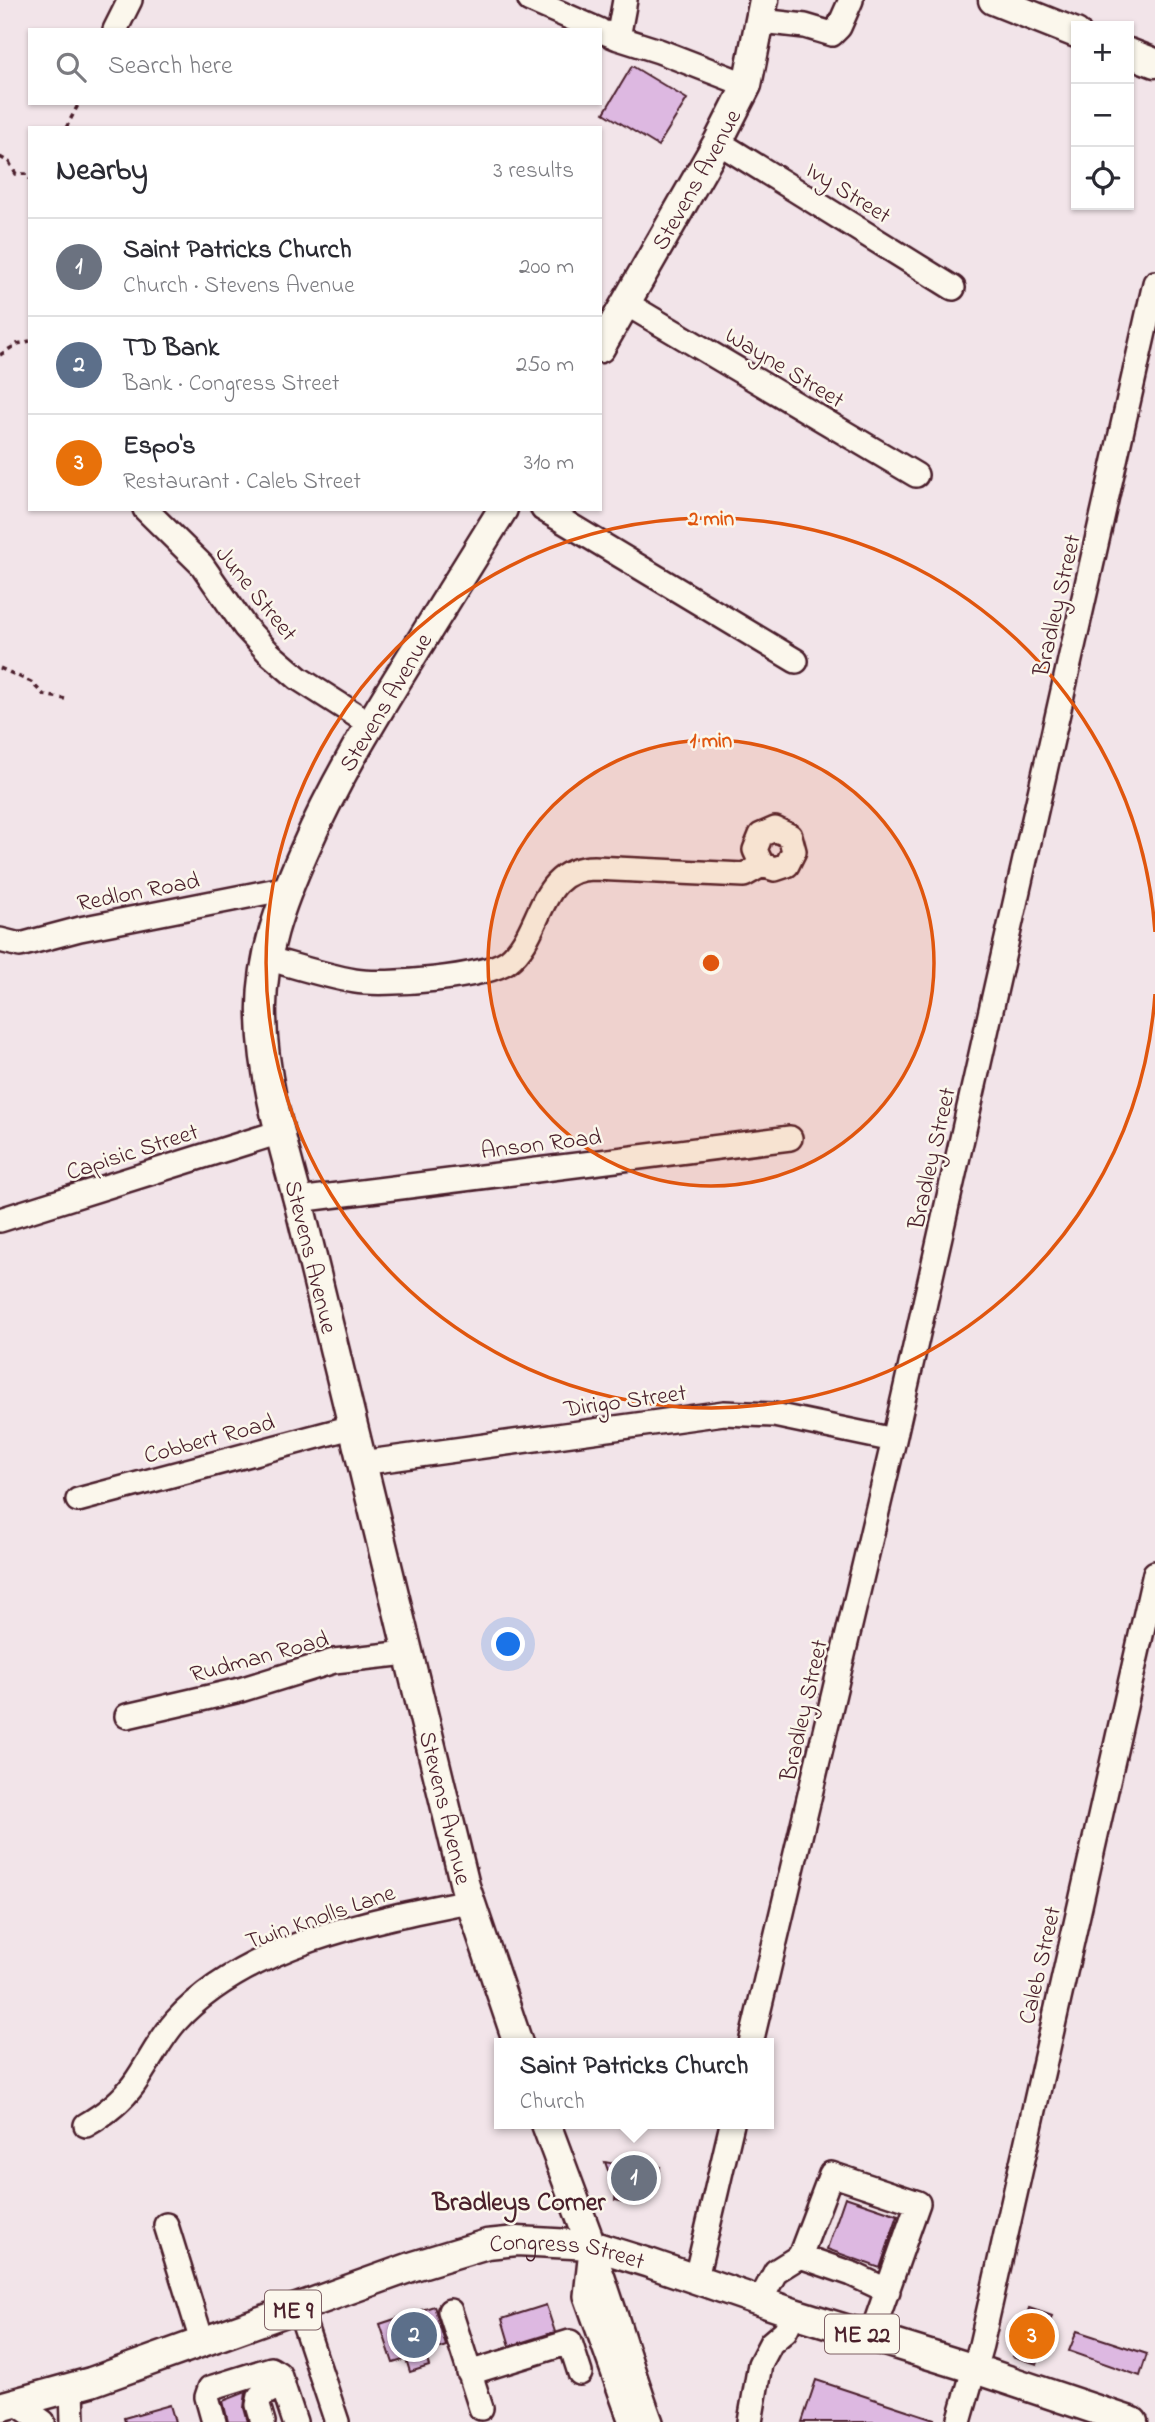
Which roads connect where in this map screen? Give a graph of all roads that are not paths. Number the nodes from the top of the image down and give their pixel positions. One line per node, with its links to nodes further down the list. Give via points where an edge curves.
1 (130, 0): 7 (street)
2 (530, 0): 8 (street)
3 (625, 0): 10 (street)
4 (851, 0): 6 (street, via 832,34)
5 (994, 0): 9 (main road)
6 (762, 10): 13 (main road, Stevens Avenue)
7 (116, 28)
8 (594, 28)
9 (1071, 31)
10 (606, 33): 13 (street)
11 (1134, 55): 12 (main road)
12 (1155, 63)
13 (747, 85): 14 (main road, Stevens Avenue)
14 (718, 142): 16 (street, Ivy Street); 17 (main road, Stevens Avenue)
15 (1155, 283): 34 (street, Bradley Street)
16 (953, 288)
17 (627, 304): 18 (main road, Stevens Avenue); 19 (street, Wayne Street)
18 (602, 345)
19 (916, 475)
20 (147, 511): 24 (street, June Street, via 202,565 270,654 298,678)
21 (502, 511): 24 (main road, Stevens Avenue)
22 (546, 511): 23 (street)
23 (796, 661)
24 (370, 724): 26 (main road, Stevens Avenue, via 335,784)
25 (762, 865): 28 (street, via 740,875 580,869 553,886 517,953 496,967 471,974 364,982)
26 (288, 888): 27 (street, Redlon Road, via 20,945); 28 (main road, Stevens Avenue)
27 (0, 940)
28 (266, 958): 29 (main road, Stevens Avenue, via 262,1017)
29 (280, 1132): 31 (main road, Stevens Avenue); 32 (street, Capisic Street)
30 (790, 1138): 31 (street, Anson Road)
31 (298, 1200): 33 (main road, Stevens Avenue)
32 (0, 1220)
33 (352, 1427): 35 (main road, Stevens Avenue); 36 (street, Cobbert Road)
34 (894, 1440): 35 (street, Dirigo Street, via 774,1415 724,1412); 42 (street, Bradley Street)
35 (361, 1463): 38 (main road, Stevens Avenue)
36 (78, 1500)
37 (1155, 1573): 57 (street, Caleb Street)
38 (407, 1653): 39 (street, Rudman Road, via 334,1661 240,1690); 40 (main road, Stevens Avenue)
39 (127, 1716)
40 (469, 1901): 41 (main road, Stevens Avenue); 43 (street, Twin Knolls Lane, via 397,1915 317,1939 241,1970 174,2022 134,2085 110,2111)
41 (516, 2038)
42 (752, 2038)
43 (86, 2126)
44 (548, 2129): 47 (main road)
45 (731, 2129): 49 (street)
46 (166, 2225): 56 (street)
47 (591, 2245): 49 (main road, Congress Street / ME 22); 52 (main road, Congress Street / ME 9, via 487,2244); 71 (street, via 586,2296); 72 (street)
48 (800, 2256): 50 (street); 50 (street, via 831,2174 918,2203); 51 (street, via 776,2271)
49 (696, 2278): 51 (main road, Congress Street / ME 22)
50 (888, 2291): 55 (street)
51 (760, 2301): 54 (main road, Congress Street / ME 22)
52 (299, 2308): 56 (main road, Congress Street / ME 9); 70 (street)
53 (450, 2311): 58 (street)
54 (794, 2313): 55 (main road, Congress Street / ME 22); 73 (street, via 785,2332 771,2343 759,2371)
55 (871, 2336): 57 (main road, Congress Street / ME 22)
56 (202, 2341): 61 (main road, Congress Street / ME 9)
57 (975, 2369): 64 (main road, Congress Street / ME 22); 74 (street, Caleb Street)
58 (469, 2373): 59 (street, via 570,2342); 63 (street)
59 (580, 2373)
60 (283, 2384): 67 (street, via 271,2369 210,2388 207,2397); 68 (street, via 260,2396); 69 (street)
61 (72, 2387): 62 (main road, Congress Street / ME 9); 66 (street)
62 (8, 2405): 65 (street)
63 (481, 2408)
64 (1102, 2417): 75 (main road, Congress Street / ME 22)
65 (43, 2422)
66 (73, 2422)
67 (214, 2422)
68 (263, 2422)
69 (295, 2422)
70 (337, 2422)
71 (631, 2422)
72 (651, 2422)
73 (750, 2422)
74 (959, 2422)
75 (1133, 2422)

